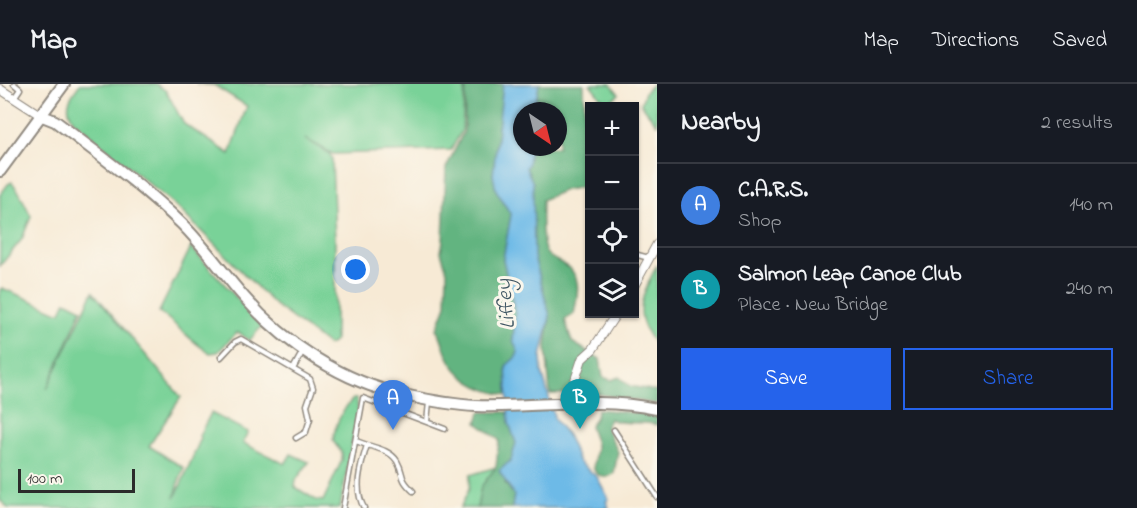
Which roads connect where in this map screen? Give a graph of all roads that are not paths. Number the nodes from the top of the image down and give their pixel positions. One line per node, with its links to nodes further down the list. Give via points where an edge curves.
1 (14, 84): 4 (lane, via 20,89)
2 (64, 84): 5 (main road)
3 (0, 89): 4 (street)
4 (14, 98): 5 (street)
5 (40, 115): 6 (main road); 12 (main road, via 55,121 162,206 245,298)
6 (0, 171)
7 (657, 244): 9 (street)
8 (639, 255): 9 (lane)
9 (650, 258): 10 (street)
10 (639, 277)
11 (613, 318): 16 (street, via 582,358 575,380)
12 (304, 350): 14 (lane); 15 (main road, via 364,384)
13 (221, 357): 14 (lane, via 241,339)
14 (293, 369): 21 (lane, via 310,379 313,388 307,405 310,419 306,432)
15 (429, 400): 16 (main road, via 494,406); 18 (lane)
16 (576, 402): 17 (main road)
17 (656, 408)
18 (427, 423): 19 (lane); 22 (lane, via 363,398)
19 (445, 429)
20 (614, 430): 25 (lane)
21 (296, 438)
22 (356, 441): 23 (lane); 26 (lane)
23 (367, 445): 24 (lane, via 386,451 396,460 403,482); 27 (lane, via 359,481 359,498)
24 (412, 491)
25 (657, 497)
26 (342, 508)
27 (364, 508)

